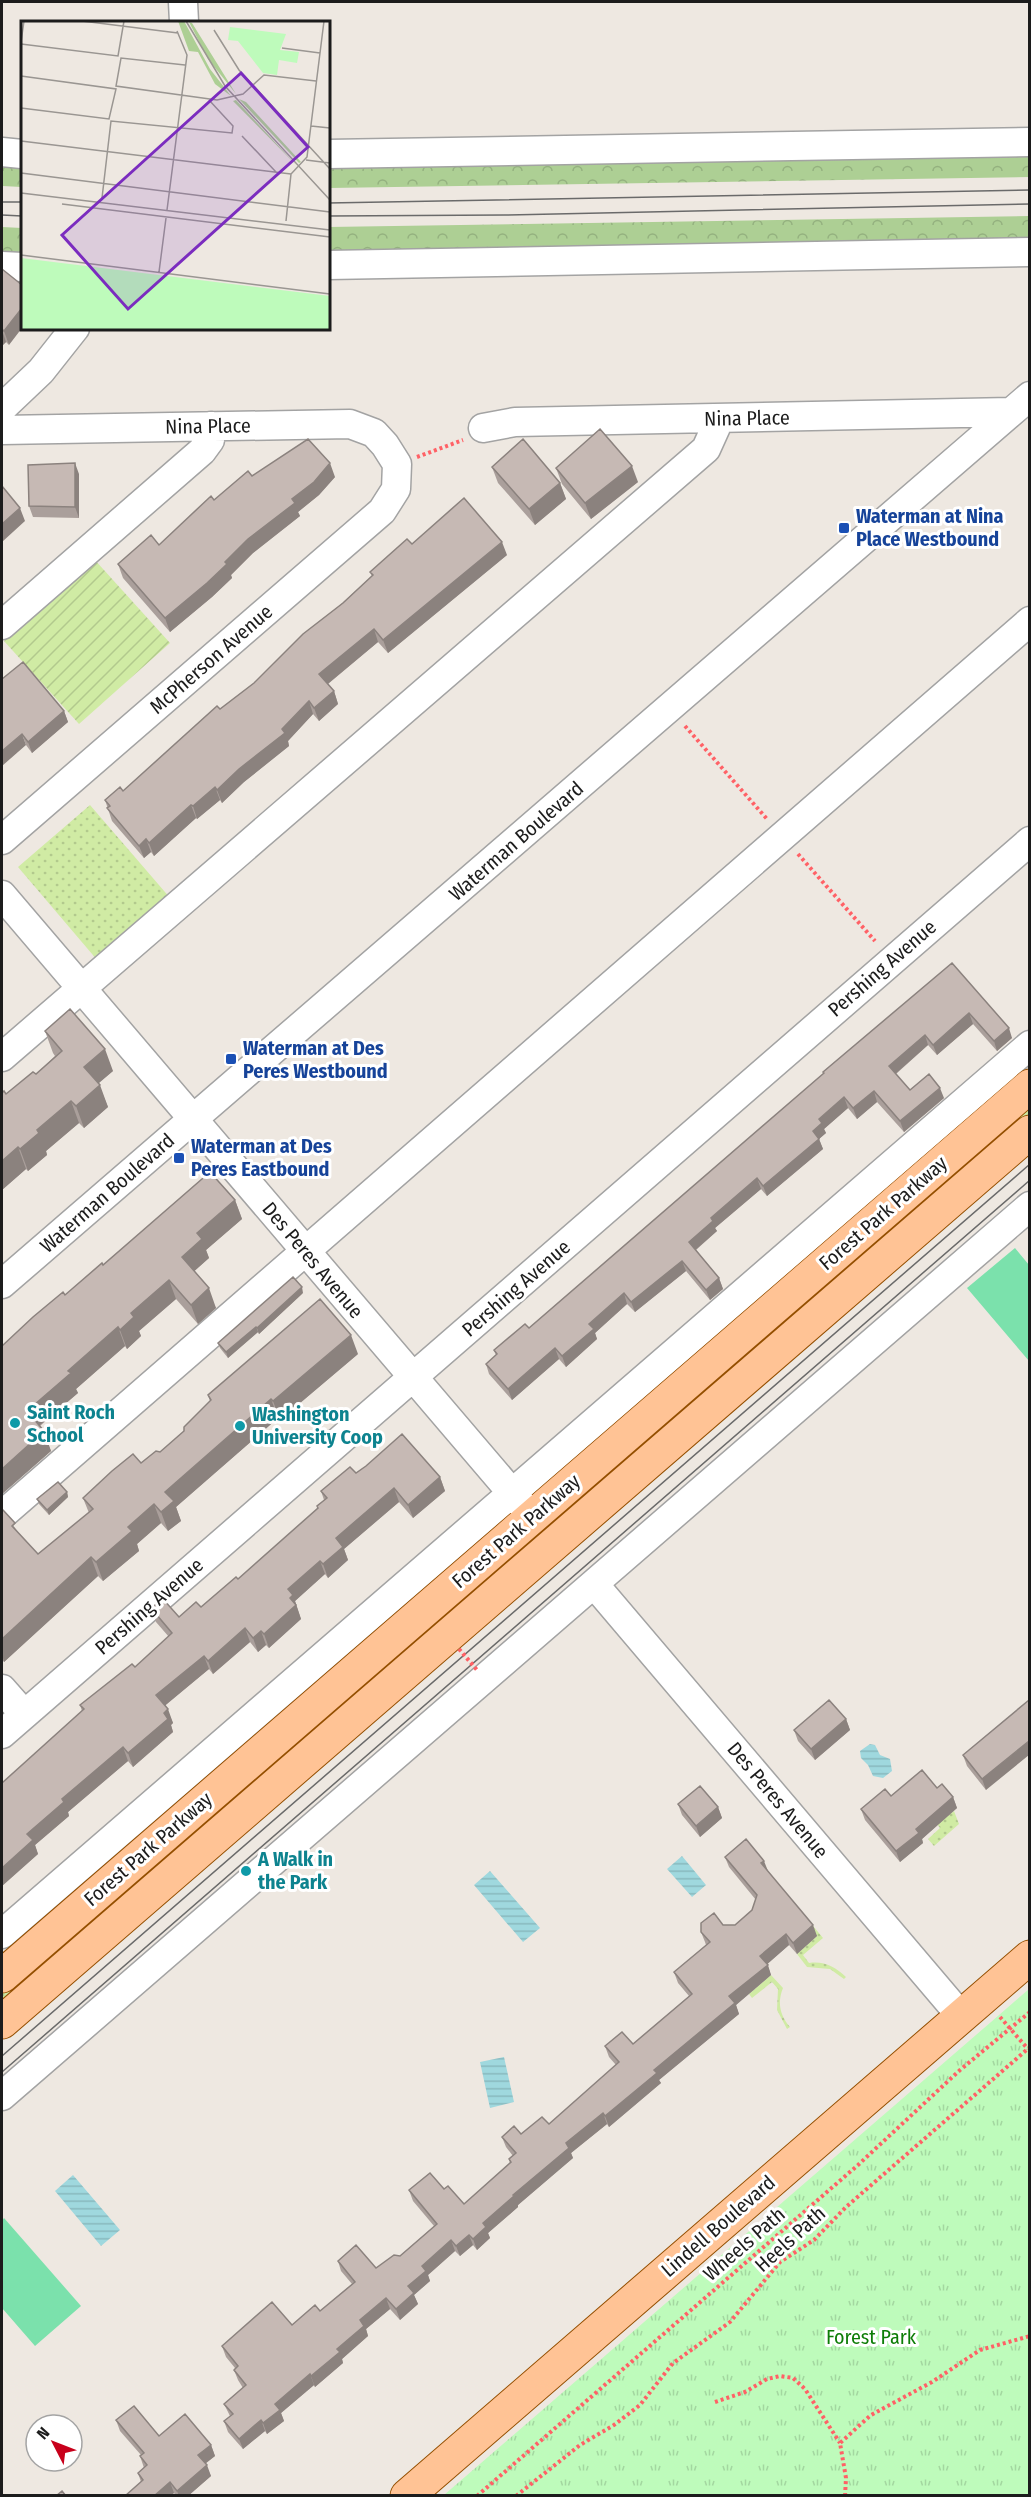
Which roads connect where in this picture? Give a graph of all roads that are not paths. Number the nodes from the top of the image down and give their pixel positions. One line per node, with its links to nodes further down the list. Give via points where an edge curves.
1 (183, 2): 2 (street)
2 (184, 21)
3 (1029, 142): 6 (street)
4 (2, 152): 5 (street)
5 (21, 154)
6 (330, 154)
7 (1029, 252): 8 (street)
8 (330, 265)
9 (2, 267): 10 (street)
10 (21, 267)
11 (73, 330): 13 (street, via 41,371)
12 (1020, 404): 14 (street, Nina Place); 28 (street, Waterman Boulevard)
13 (2, 408)
14 (720, 418): 16 (street, Nina Place, via 515,422); 24 (street, via 706,449)
15 (211, 426): 17 (street, Nina Place); 18 (street, Nina Place, via 350,424 374,433); 20 (street, via 210,440 202,451)
16 (483, 428)
17 (2, 429)
18 (397, 464): 21 (street, McPherson Avenue, via 396,489 382,511)
19 (1029, 621): 31 (street)
20 (2, 625)
21 (2, 840)
22 (1029, 842): 33 (street, Pershing Avenue)
23 (2, 895): 24 (street, Des Peres Avenue)
24 (81, 988): 26 (street); 28 (street, Des Peres Avenue)
25 (1029, 1045): 34 (street)
26 (2, 1057)
27 (1029, 1086): 36 (main road, Forest Park Parkway)
28 (193, 1119): 31 (street, Des Peres Avenue); 32 (street, Waterman Boulevard)
29 (1029, 1132): 37 (main road, Forest Park Parkway)
30 (1029, 1206): 38 (street)
31 (307, 1252): 33 (street, Des Peres Avenue); 35 (street)
32 (2, 1284)
33 (413, 1377): 34 (street, Des Peres Avenue); 40 (street, Pershing Avenue)
34 (512, 1492): 36 (street, Des Peres Avenue); 42 (street)
35 (2, 1515)
36 (533, 1517): 37 (street, Des Peres Avenue); 44 (main road, Forest Park Parkway)
37 (555, 1542): 46 (main road, Forest Park Parkway)
38 (594, 1584): 45 (street, Des Peres Avenue); 47 (street)
39 (2, 1689): 40 (street)
40 (24, 1714): 41 (street, Pershing Avenue)
41 (2, 1734)
42 (2, 1934)
43 (1029, 1956): 45 (main road, Lindell Boulevard)
44 (2, 1976)
45 (961, 2016): 48 (main road, Lindell Boulevard)
46 (2, 2022)
47 (2, 2096)
48 (407, 2496)

